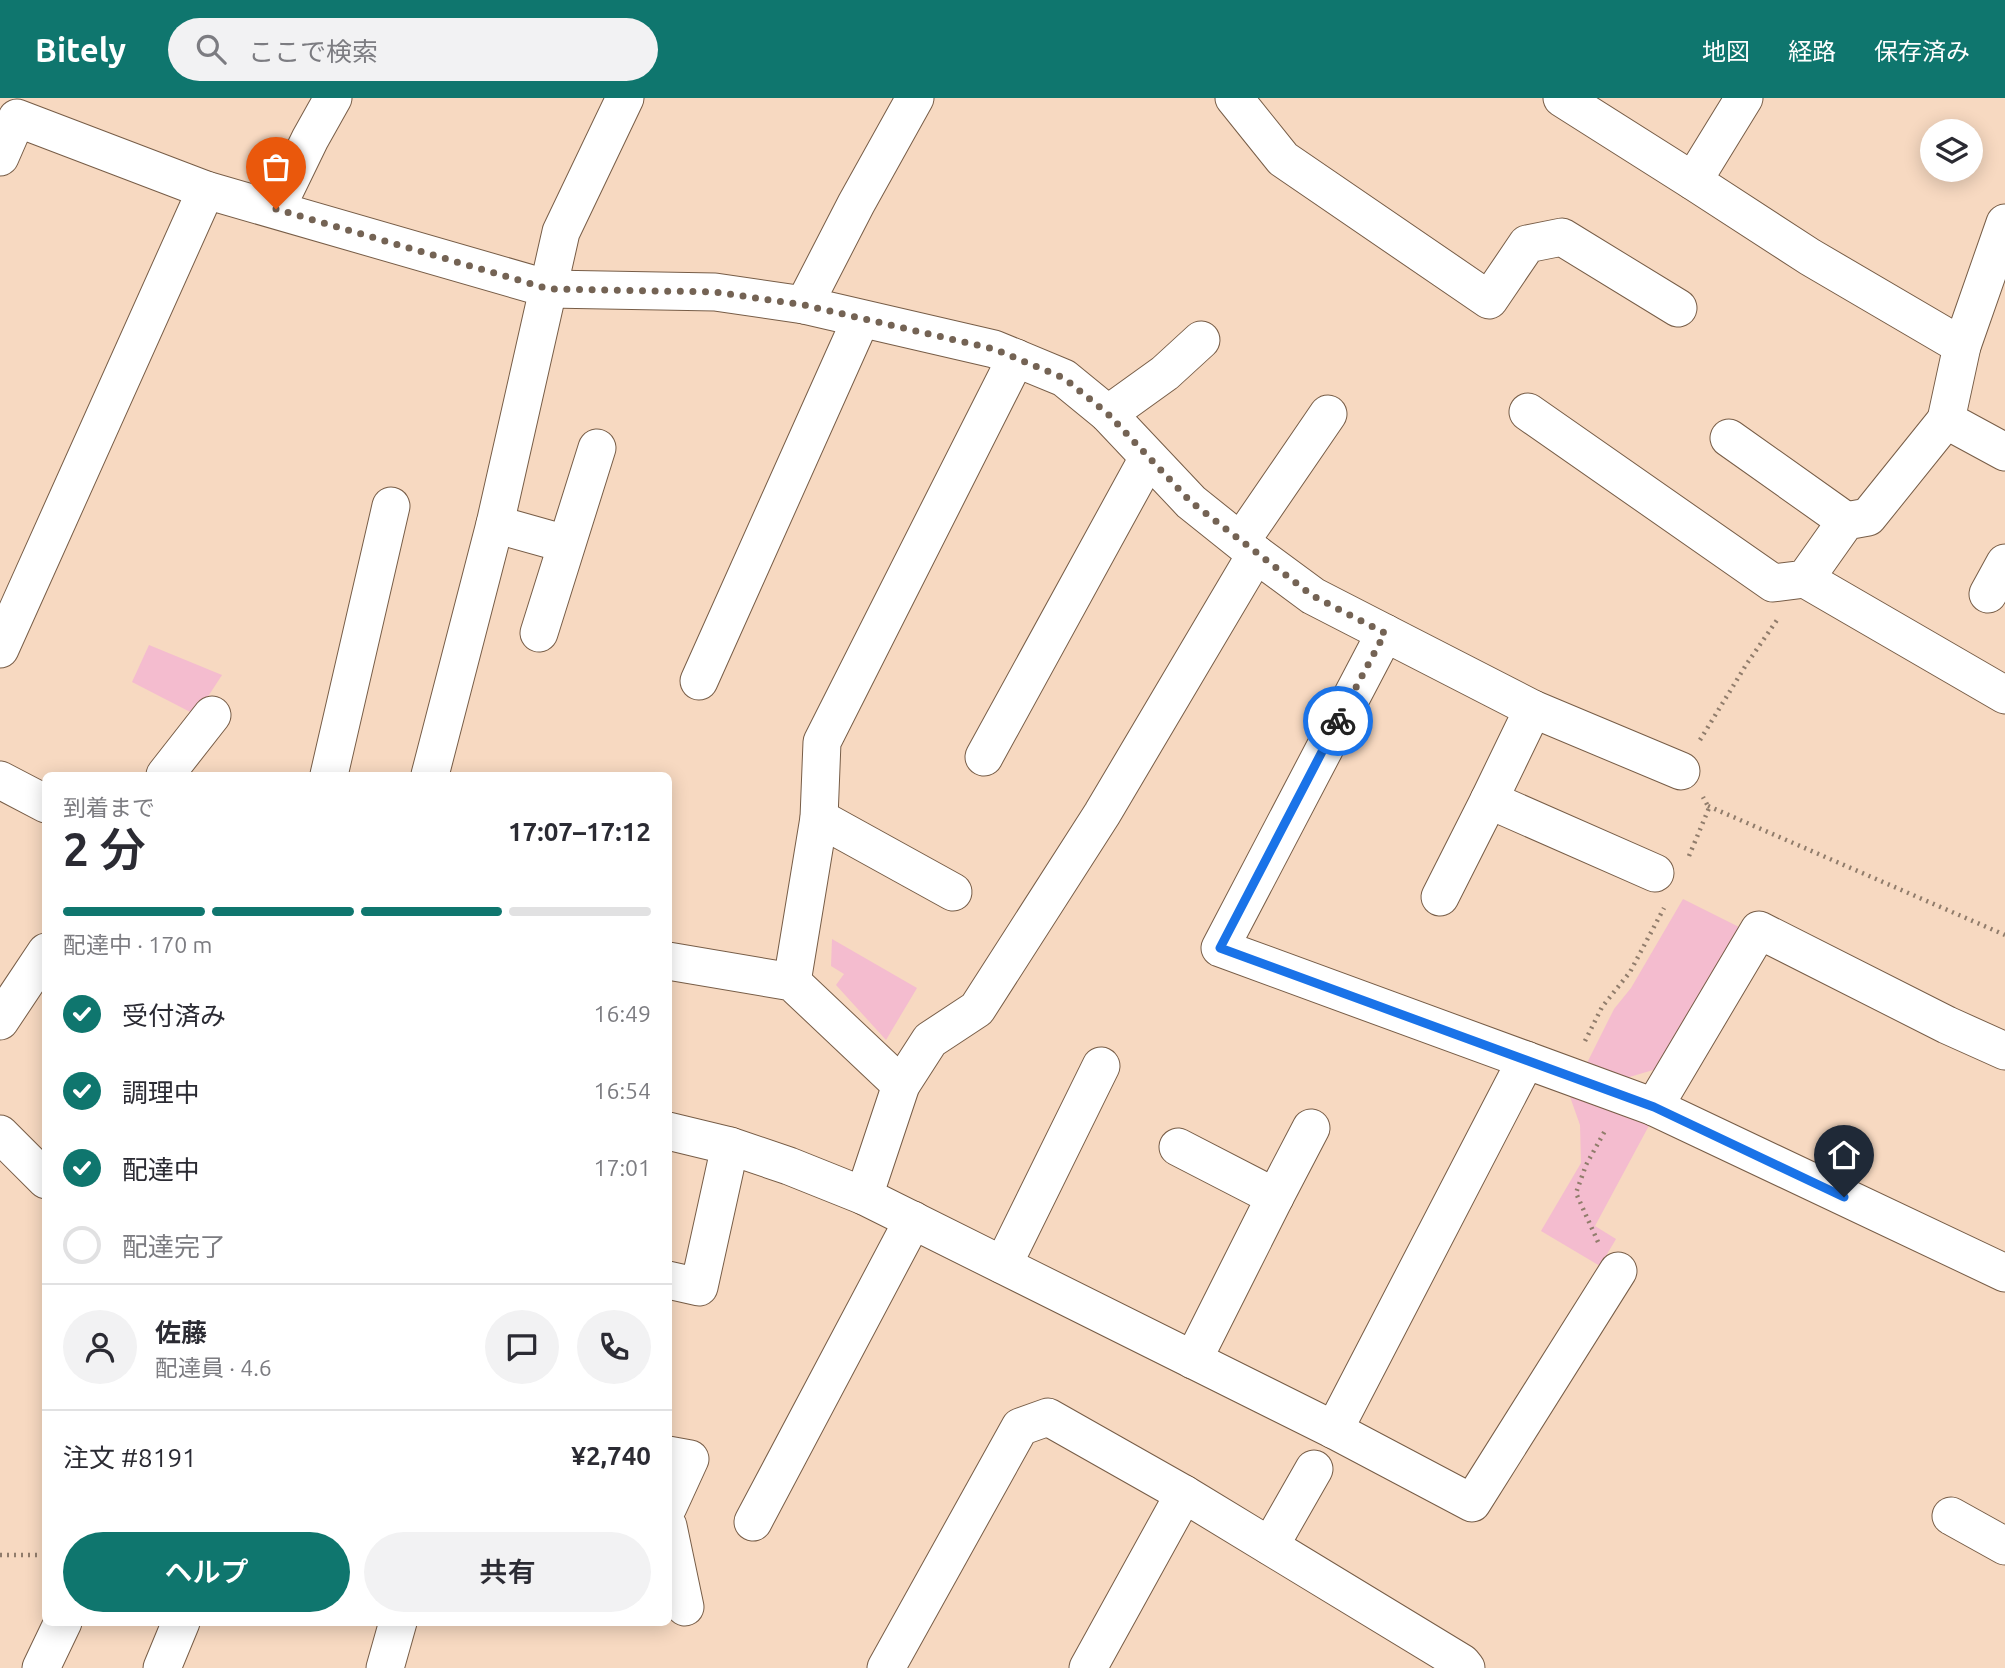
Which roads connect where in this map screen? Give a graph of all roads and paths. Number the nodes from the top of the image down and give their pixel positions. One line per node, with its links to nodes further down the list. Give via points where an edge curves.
1 (333, 98): 10 (street)
2 (625, 98): 12 (street, via 561,232)
3 (915, 98): 13 (street)
4 (1562, 98): 8 (street)
5 (1744, 98): 8 (street)
6 (1250, 104): 14 (street, via 1283,159 1489,300 1527,244 1562,237)
7 (0, 157): 9 (street, via 17,118)
8 (1693, 181): 17 (street, via 1810,257)
9 (206, 190): 10 (street); 35 (street)
10 (276, 209): 12 (street)
11 (2005, 223): 17 (street)
12 (549, 289): 13 (street, via 715,292); 29 (street)
13 (804, 305): 15 (street)
14 (1678, 308)
15 (861, 319): 18 (street); 36 (street)
16 (1201, 340): 20 (street)
17 (1962, 346): 22 (street)
18 (1016, 358): 20 (street, via 1064,378); 49 (street, via 822,742)
19 (1528, 412): 32 (street, via 1773,583)
20 (1108, 414): 26 (street)
21 (1328, 414): 31 (street)
22 (1946, 420): 25 (street); 28 (street, via 1868,517)
23 (1729, 438): 28 (street)
24 (597, 448): 30 (street)
25 (2005, 452)
26 (1148, 458): 31 (street, via 1191,502); 40 (street)
27 (391, 506): 43 (street)
28 (1846, 520): 32 (street)
29 (495, 524): 30 (street); 44 (street)
30 (566, 544): 34 (street)
31 (1248, 547): 33 (street, via 1313,596); 62 (street, via 1102,814 976,1009 930,1040)
32 (1805, 579): 37 (street); 41 (path)
33 (1385, 633): 38 (street); 59 (street, via 1220,948)
34 (539, 634)
35 (0, 649)
36 (699, 681)
37 (2005, 695)
38 (1533, 709): 41 (street); 46 (street)
39 (212, 715): 42 (street)
40 (984, 757)
41 (1681, 771): 48 (path, via 1695,781)
42 (167, 772)
43 (330, 772)
44 (431, 772)
45 (0, 780): 47 (street)
46 (1489, 800): 50 (street); 52 (street)
47 (42, 802)
48 (1708, 806): 50 (path); 53 (path)
49 (819, 818): 51 (street); 56 (street)
50 (1669, 880): 61 (path, via 1630,972 1602,1007)
51 (953, 892)
52 (1440, 897)
53 (2005, 935)
54 (42, 958): 57 (street)
55 (672, 962): 56 (street)
56 (792, 982): 62 (street)
57 (0, 1021)
58 (2005, 1051): 63 (street, via 1759,930)
59 (1526, 1060): 61 (street); 78 (street)
60 (1101, 1066): 73 (street)
61 (1568, 1075): 63 (street)
62 (901, 1085): 70 (street)
63 (1639, 1102): 74 (path, via 1586,1165 1576,1194 1605,1258); 75 (street)
64 (1311, 1128): 71 (street)
65 (672, 1132): 67 (street)
66 (0, 1134): 69 (street)
67 (730, 1146): 70 (street); 76 (street, via 698,1287)
68 (1178, 1147): 71 (street)
69 (42, 1176)
70 (864, 1196): 72 (street)
71 (1275, 1197): 77 (street)
72 (913, 1220): 73 (street); 84 (street)
73 (1003, 1265): 77 (street)
74 (1618, 1271): 78 (street, via 1472,1503)
75 (2005, 1273)
76 (672, 1281)
77 (1193, 1360): 78 (street)
78 (1334, 1430)
79 (672, 1456): 82 (street, via 690,1459)
80 (1314, 1469): 86 (street)
81 (1184, 1494): 86 (street); 97 (street, via 1048,1417 1020,1427); 98 (street)
82 (672, 1498)
83 (1951, 1516): 87 (street)
84 (753, 1522)
85 (672, 1545): 90 (street)
86 (1270, 1546): 99 (street)
87 (2005, 1546)
88 (0, 1555): 89 (path)
89 (42, 1555)
90 (685, 1607)
91 (61, 1626): 94 (street)
92 (179, 1626): 95 (street)
93 (397, 1626): 96 (street)
94 (41, 1668)
95 (162, 1668)
96 (385, 1668)
97 (886, 1668)
98 (1088, 1668)
99 (1466, 1668)

